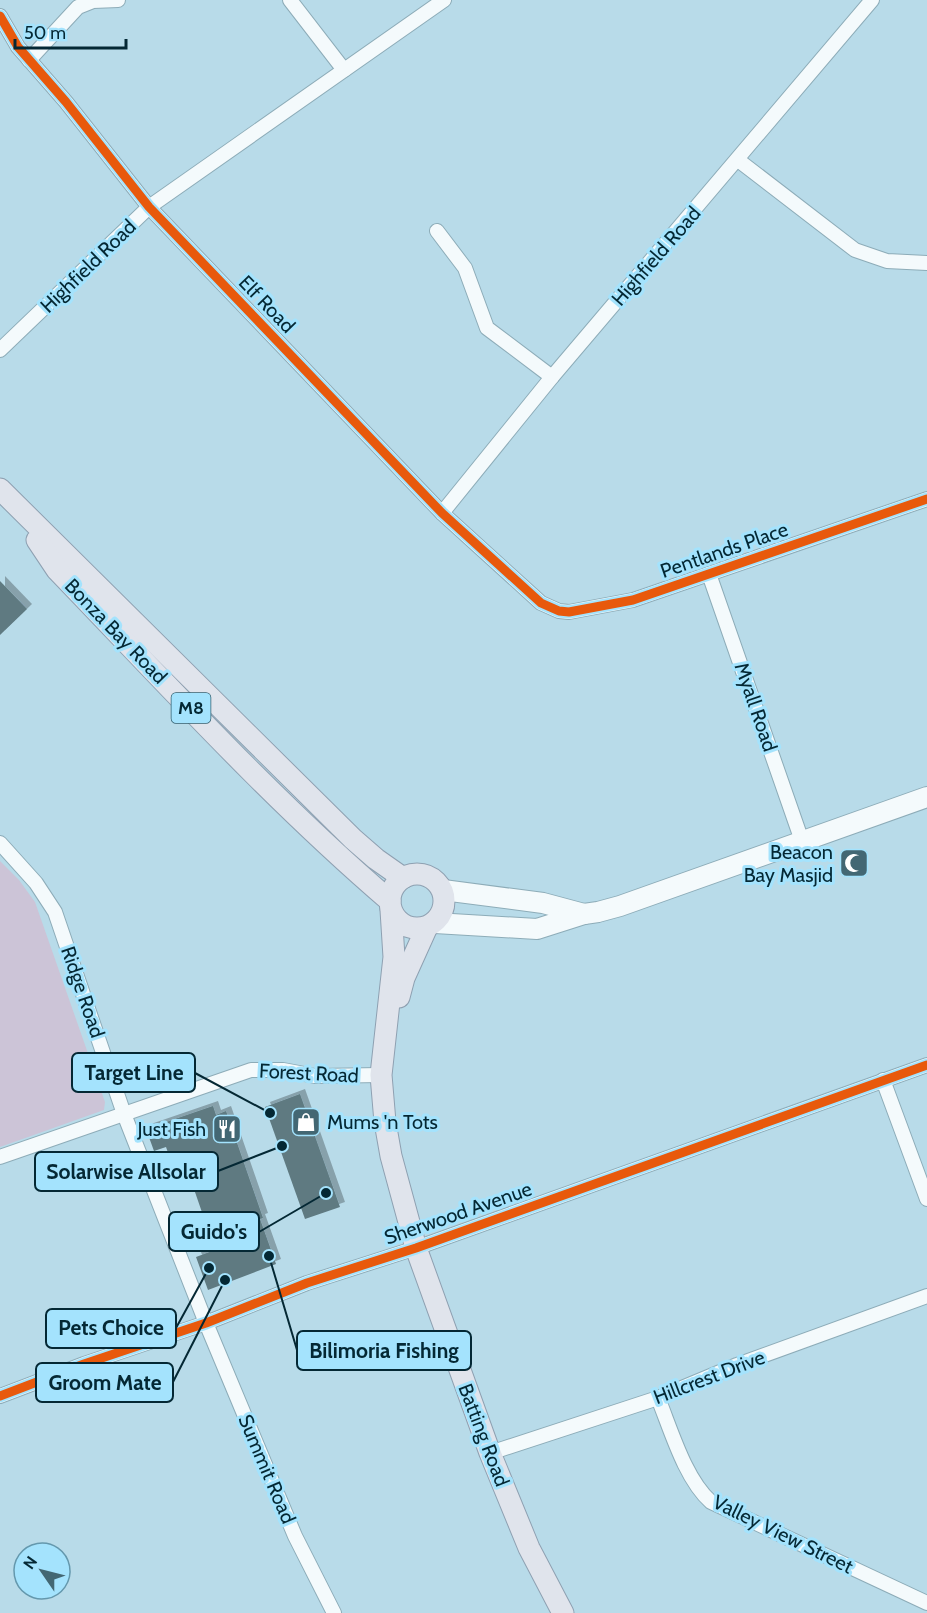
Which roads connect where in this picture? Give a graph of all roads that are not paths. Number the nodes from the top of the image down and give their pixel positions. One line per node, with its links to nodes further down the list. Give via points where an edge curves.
1 (118, 0): 6 (street, via 93,1 78,7)
2 (290, 0): 7 (street)
3 (444, 0): 7 (street, Highfield Road)
4 (872, 0): 8 (street, Highfield Road)
5 (0, 16): 6 (street, Elf Road)
6 (29, 60): 9 (street, Elf Road)
7 (344, 70): 9 (street, Highfield Road)
8 (738, 160): 11 (street, via 855,250 887,261); 13 (street, Highfield Road)
9 (149, 207): 12 (street, Highfield Road); 16 (street, Elf Road)
10 (437, 231): 13 (street, via 465,268 487,328)
11 (927, 263)
12 (0, 350)
13 (552, 376): 16 (street, Highfield Road)
14 (5, 494): 22 (main road, Bonza Bay Road / M8, via 353,839); 24 (main road, Bonza Bay Road / M8, via 57,570 316,836)
15 (927, 500): 17 (street, Pentlands Place)
16 (442, 513): 18 (street, Elf Road)
17 (709, 574): 18 (street, Pentlands Place, via 633,600 586,610 559,611); 20 (street, Myall Road)
18 (532, 597)
19 (927, 797): 20 (street)
20 (802, 841): 25 (street, via 620,906)
21 (0, 843): 31 (street, Ridge Road, via 52,905)
22 (403, 878): 23 (main road, via 411,874 429,876); 24 (main road, via 396,884)
23 (443, 890): 25 (street, via 543,903); 26 (main road, via 444,908)
24 (390, 906): 26 (main road, via 402,924 418,929); 27 (main road, Batting Road, via 394,957)
25 (584, 914): 26 (street, via 537,929)
26 (431, 925): 27 (main road, Batting Road, via 404,978)
27 (386, 1041): 29 (main road, Batting Road)
28 (927, 1065): 30 (street, Sherwood Avenue)
29 (381, 1076): 31 (street, Forest Road, via 251,1070); 34 (main road, Batting Road, via 391,1156)
30 (883, 1080): 33 (street); 34 (street, Sherwood Avenue)
31 (124, 1114): 32 (street, Forest Road); 36 (street, Ridge Road)
32 (0, 1157)
33 (927, 1198)
34 (416, 1248): 36 (street, Sherwood Avenue, via 307,1283); 39 (main road, Batting Road)
35 (927, 1296): 38 (street, Hillcrest Drive)
36 (206, 1323): 37 (street, Sherwood Avenue); 41 (street, Summit Road, via 295,1536)
37 (0, 1396)
38 (658, 1398): 39 (street, Hillcrest Drive); 40 (street, Valley View Street, via 691,1478 711,1502)
39 (490, 1453): 42 (main road, Batting Road, via 529,1548)
40 (927, 1603)
41 (334, 1613)
42 (562, 1613)

